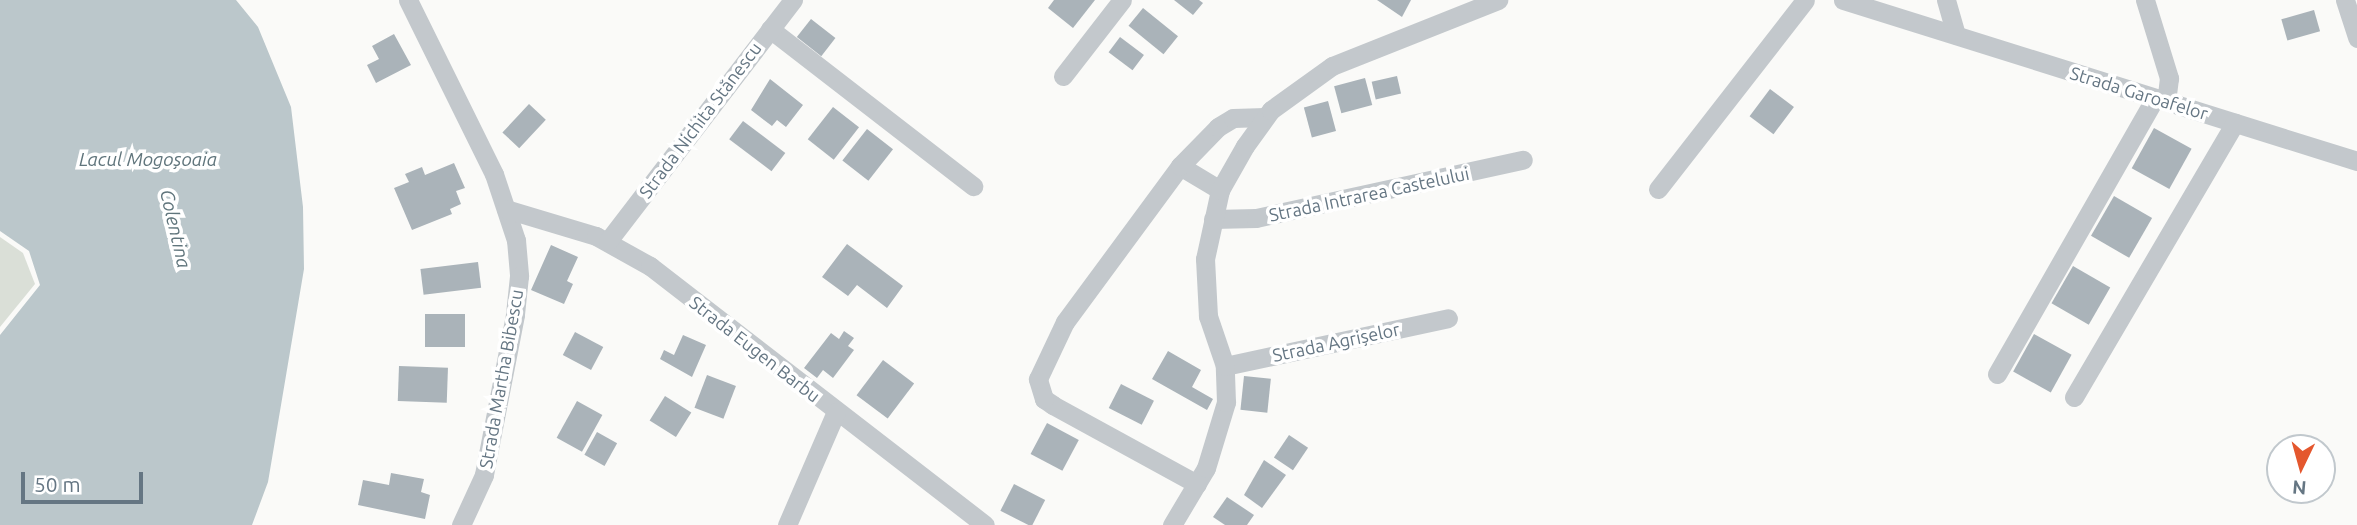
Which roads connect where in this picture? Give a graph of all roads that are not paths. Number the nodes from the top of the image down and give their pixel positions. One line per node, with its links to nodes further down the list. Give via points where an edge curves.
1 (408, 0): 23 (street, Strada Martha Bibescu, via 494,174)
2 (793, 0): 10 (street, Strada Nichita Stănescu)
3 (1122, 0): 13 (street)
4 (1805, 0): 21 (street)
5 (1843, 0): 11 (street, Strada Garoafelor)
6 (1946, 0): 11 (street)
7 (2145, 0): 14 (street, via 2169,78)
8 (2345, 0): 12 (street)
9 (1489, 2): 15 (street, via 1332,66)
10 (770, 29): 20 (street); 25 (street, Strada Nichita Stănescu)
11 (1956, 35): 14 (street, Strada Garoafelor)
12 (2357, 37)
13 (1063, 76)
14 (2160, 100): 16 (street, Strada Garoafelor); 28 (street)
15 (1265, 117): 19 (street, via 1233,118); 22 (street)
16 (2235, 123): 18 (street, Strada Garoafelor); 29 (street)
17 (1523, 160): 24 (street, Strada Intrarea Castelului, via 1256,218)
18 (2357, 161)
19 (1180, 166): 22 (street); 31 (street, via 1065,322 1038,379 1044,398 1054,405)
20 (973, 186)
21 (1658, 189)
22 (1220, 190): 24 (street)
23 (506, 209): 25 (street, Strada Eugen Barbu); 33 (street, Strada Martha Bibescu, via 519,276 514,314 484,475)
24 (1213, 219): 27 (street, via 1205,260 1208,316)
25 (607, 241): 30 (street, Strada Eugen Barbu, via 650,266)
26 (1448, 318): 27 (street, Strada Agrișelor)
27 (1225, 366): 31 (street, via 1222,423)
28 (1997, 374)
29 (2074, 397)
30 (836, 412): 32 (street, Strada Eugen Barbu); 34 (street)
31 (1196, 484): 35 (street)
32 (983, 524)
33 (461, 525)
34 (787, 525)
35 (1172, 525)

